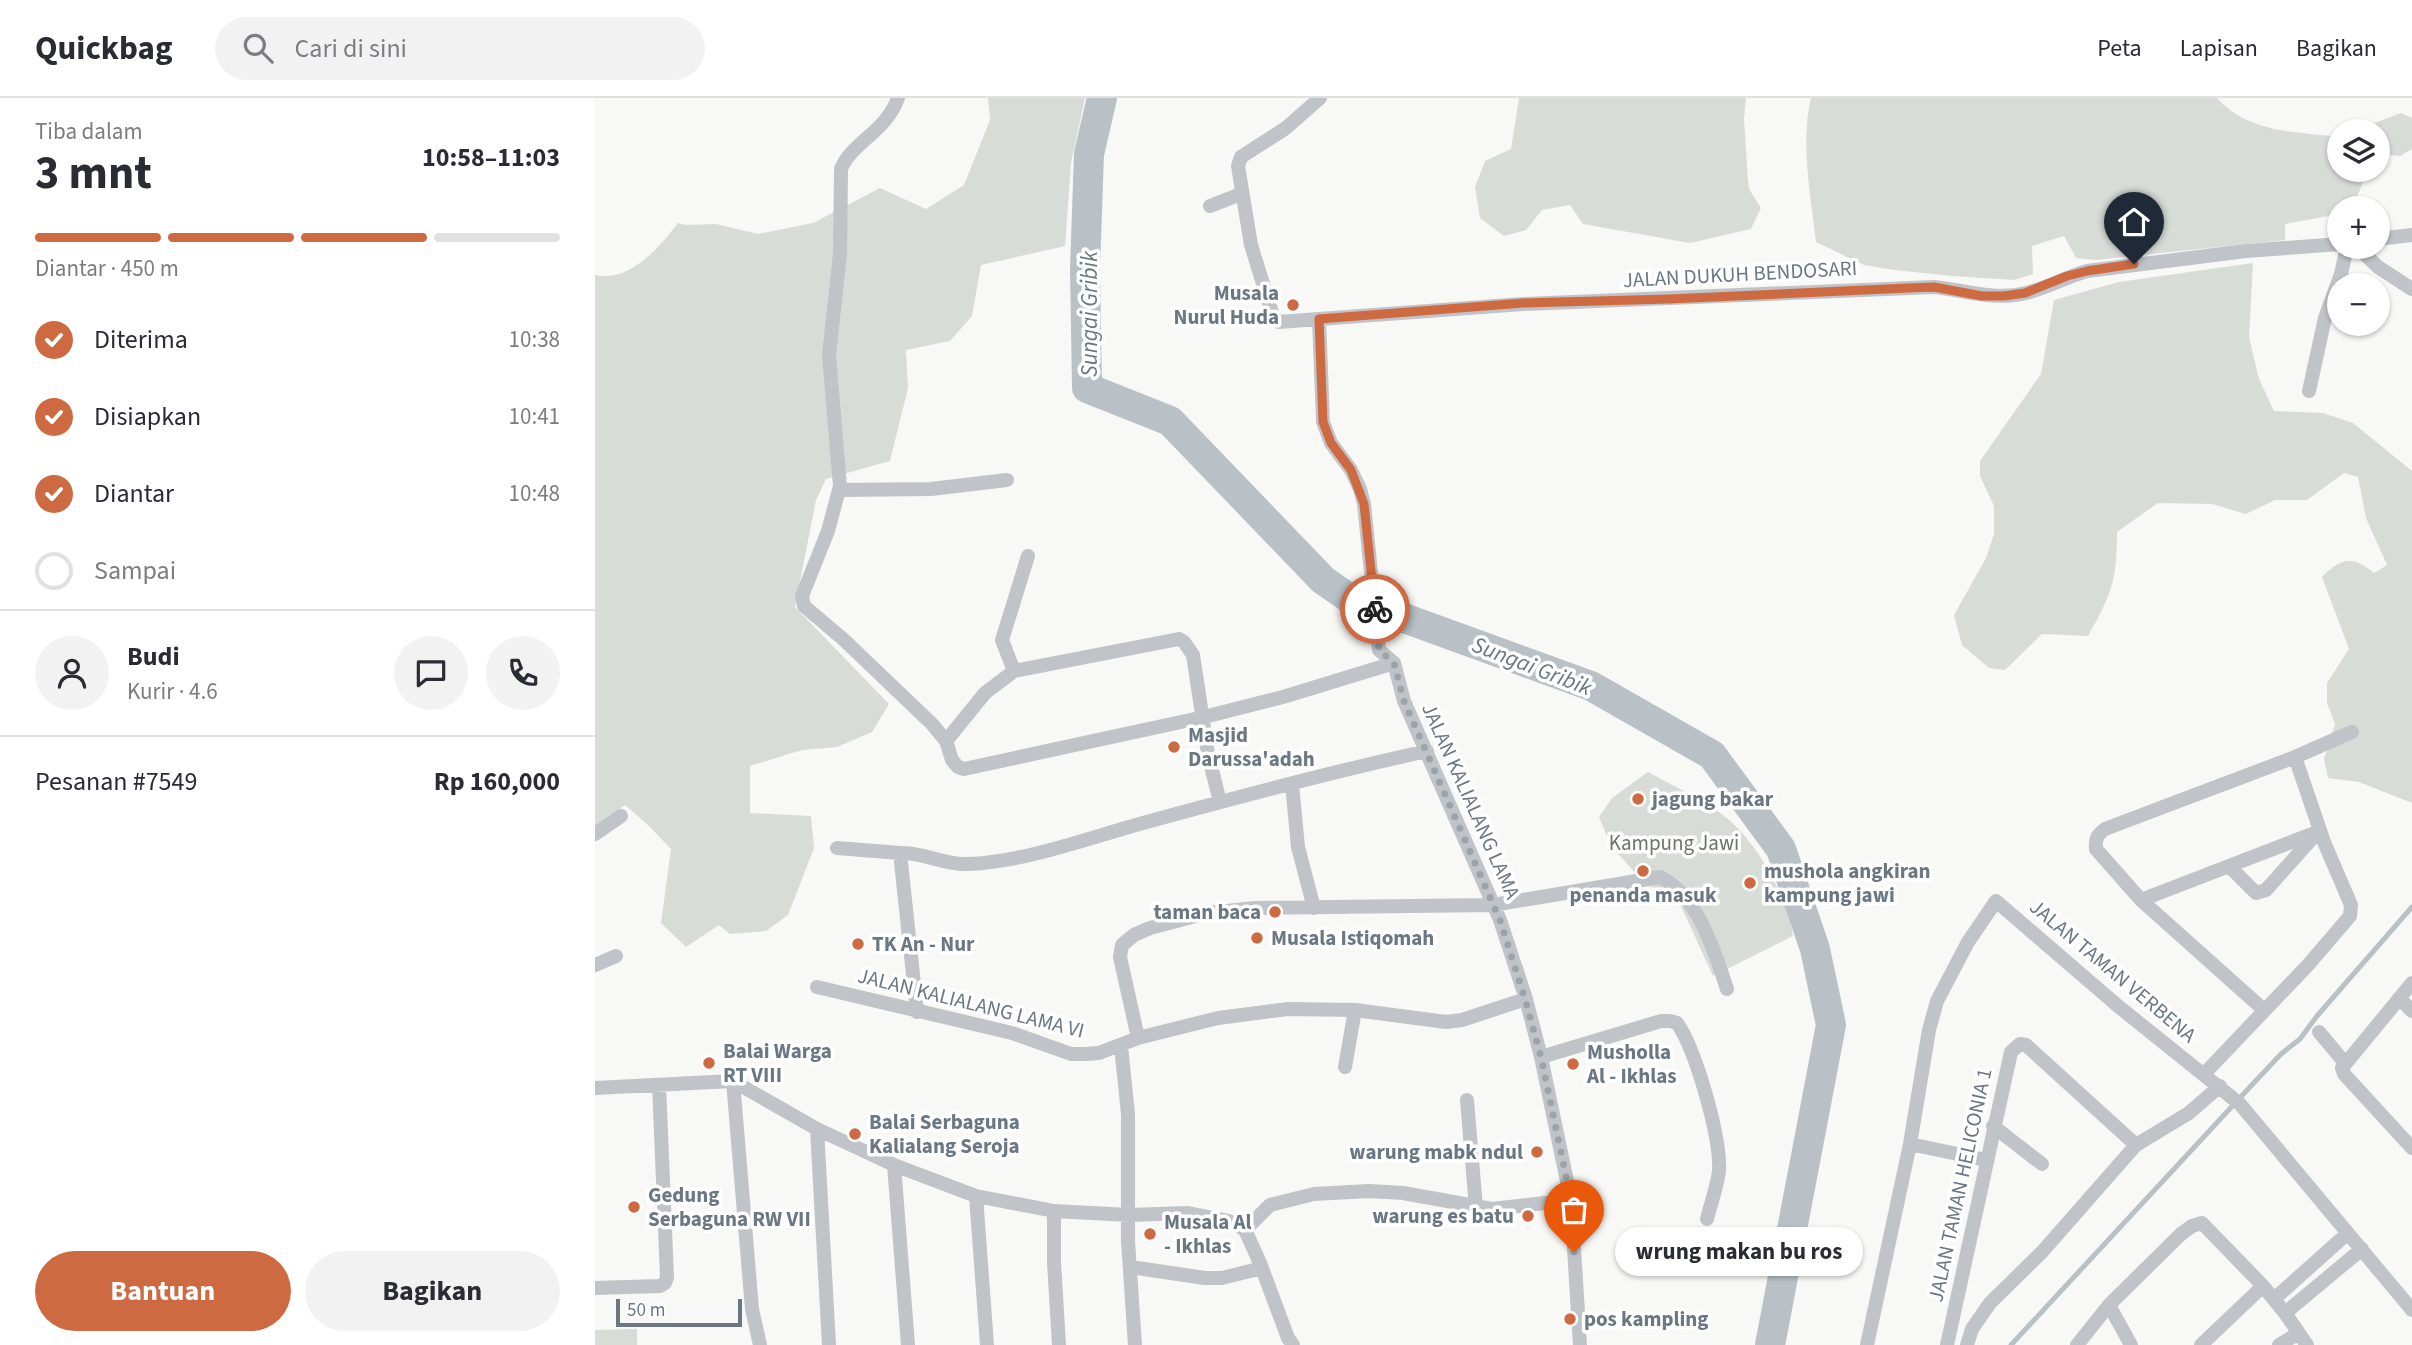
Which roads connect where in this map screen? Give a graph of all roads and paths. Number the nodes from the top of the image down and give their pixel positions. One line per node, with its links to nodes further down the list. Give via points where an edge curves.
1 (898, 98): 14 (street, via 882,126 841,169 840,254 829,355)
2 (1320, 98): 3 (street, JALAN DUKUH BENDOSARI, via 1286,128 1241,157)
3 (1241, 194): 4 (street); 11 (street, JALAN DUKUH BENDOSARI, via 1249,238 1275,320)
4 (1210, 206)
5 (2412, 235): 6 (street)
6 (2390, 238)
7 (2327, 245): 11 (street, JALAN DUKUH BENDOSARI, via 2087,271 2004,296 1934,287 1523,303)
8 (2344, 259): 12 (street)
9 (2370, 259): 10 (street)
10 (2412, 289)
11 (1319, 319): 16 (street, via 1323,422 1331,443 1351,470 1364,504 1379,650)
12 (2309, 391)
13 (1007, 481): 14 (street, via 931,489)
14 (840, 490): 20 (street, via 802,596 804,606)
15 (1028, 556): 17 (street, via 1002,640)
16 (1394, 663): 18 (street); 21 (street, JALAN KALIALANG LAMA, via 1404,701)
17 (1014, 671): 18 (street, via 1179,639 1193,655); 20 (street, via 985,694)
18 (1204, 717): 20 (street, via 964,769 952,760); 24 (street, via 1210,770)
19 (2352, 732): 22 (street)
20 (946, 741)
21 (1427, 751): 23 (street); 32 (street, JALAN KALIALANG LAMA)
22 (2295, 757): 26 (street); 31 (street, via 2098,835 2096,849)
23 (1291, 784): 24 (street); 33 (street, via 1298,847)
24 (1220, 802): 29 (street, via 1019,857 968,864)
25 (621, 816): 27 (street)
26 (2320, 831): 30 (street); 30 (street, via 2260,893); 42 (street, via 2351,905 2350,916)
27 (595, 834)
28 (837, 848): 29 (street)
29 (900, 853): 44 (street)
30 (2229, 866): 31 (street)
31 (2141, 900): 42 (street)
32 (1493, 905): 33 (street); 38 (street, via 1660,877 1680,891 1703,927); 40 (street, JALAN KALIALANG LAMA)
33 (1314, 908): 46 (street, via 1207,913 1150,928 1125,941 1120,957)
34 (617, 956): 35 (street)
35 (595, 965)
36 (2412, 984): 39 (street)
37 (817, 987): 44 (street, JALAN KALIALANG LAMA VI)
38 (1727, 989)
39 (2399, 998): 43 (street); 50 (street)
40 (1525, 999): 41 (street, JALAN KALIALANG LAMA VI, via 1446,1022); 48 (street, JALAN KALIALANG LAMA)
41 (1355, 1010): 46 (street, JALAN KALIALANG LAMA VI, via 1288,1009 1218,1018); 49 (street)
42 (2264, 1010): 51 (street)
43 (2412, 1011)
44 (917, 1012): 47 (street, JALAN KALIALANG LAMA VI, via 1012,1033 1071,1054)
45 (2319, 1032): 50 (street)
46 (1138, 1038): 47 (street, JALAN KALIALANG LAMA VI)
47 (1121, 1046): 69 (street, via 1128,1114)
48 (1541, 1057): 66 (street, JALAN KALIALANG LAMA); 70 (street, via 1661,1021 1677,1023 1702,1078 1718,1152)
49 (1345, 1067)
50 (2344, 1068): 61 (street)
51 (2204, 1074): 54 (street, JALAN TAMAN VERBENA); 59 (street, JALAN TAMAN VERBENA, via 1996,901 1937,1001)
52 (733, 1081): 53 (street); 58 (street); 83 (street, via 752,1309)
53 (659, 1085): 55 (street); 77 (street, via 667,1277 660,1286)
54 (2220, 1086): 60 (street, via 2205,1102); 72 (street, JALAN TAMAN VERBENA)
55 (595, 1088)
56 (1468, 1100): 67 (street)
57 (1993, 1126): 60 (street, JALAN TAMAN HELICONIA 1, via 2011,1052 2020,1044); 62 (street, JALAN TAMAN HELICONIA 1); 63 (street)
58 (817, 1129): 64 (street); 84 (street)
59 (1910, 1144): 62 (street); 91 (street)
60 (2136, 1145): 93 (street, via 2042,1252 1990,1303)
61 (2412, 1148)
62 (1986, 1160): 92 (street, JALAN TAMAN HELICONIA 1)
63 (2042, 1164)
64 (894, 1166): 65 (street); 85 (street)
65 (976, 1196): 68 (street); 86 (street)
66 (1571, 1200): 67 (street, via 1509,1209); 90 (street, JALAN KALIALANG LAMA)
67 (1476, 1208): 71 (street, via 1403,1193 1314,1194 1270,1205)
68 (1054, 1211): 69 (street); 87 (street)
69 (1129, 1215): 71 (street, via 1188,1213); 74 (street)
70 (1707, 1219)
71 (1249, 1225): 75 (street)
72 (2348, 1233): 73 (street, JALAN TAMAN VERBENA); 78 (street)
73 (2363, 1249): 80 (street, JALAN TAMAN VERBENA); 81 (street)
74 (1130, 1267): 75 (street, via 1205,1278); 88 (street)
75 (1262, 1268): 89 (street)
76 (2263, 1286): 78 (street); 79 (street, via 2202,1223 2181,1234); 96 (street)
77 (595, 1288)
78 (2273, 1299): 81 (street)
79 (2109, 1305): 94 (street); 95 (street)
80 (2412, 1310)
81 (2285, 1313): 82 (street)
82 (2303, 1339): 97 (street)
83 (760, 1345)
84 (829, 1345)
85 (908, 1345)
86 (987, 1345)
87 (1059, 1345)
88 (1135, 1345)
89 (1293, 1345)
90 (1580, 1345)
91 (1867, 1345)
92 (1947, 1345)
93 (1967, 1345)
94 (2077, 1345)
95 (2131, 1345)
96 (2201, 1345)
97 (2279, 1345)

